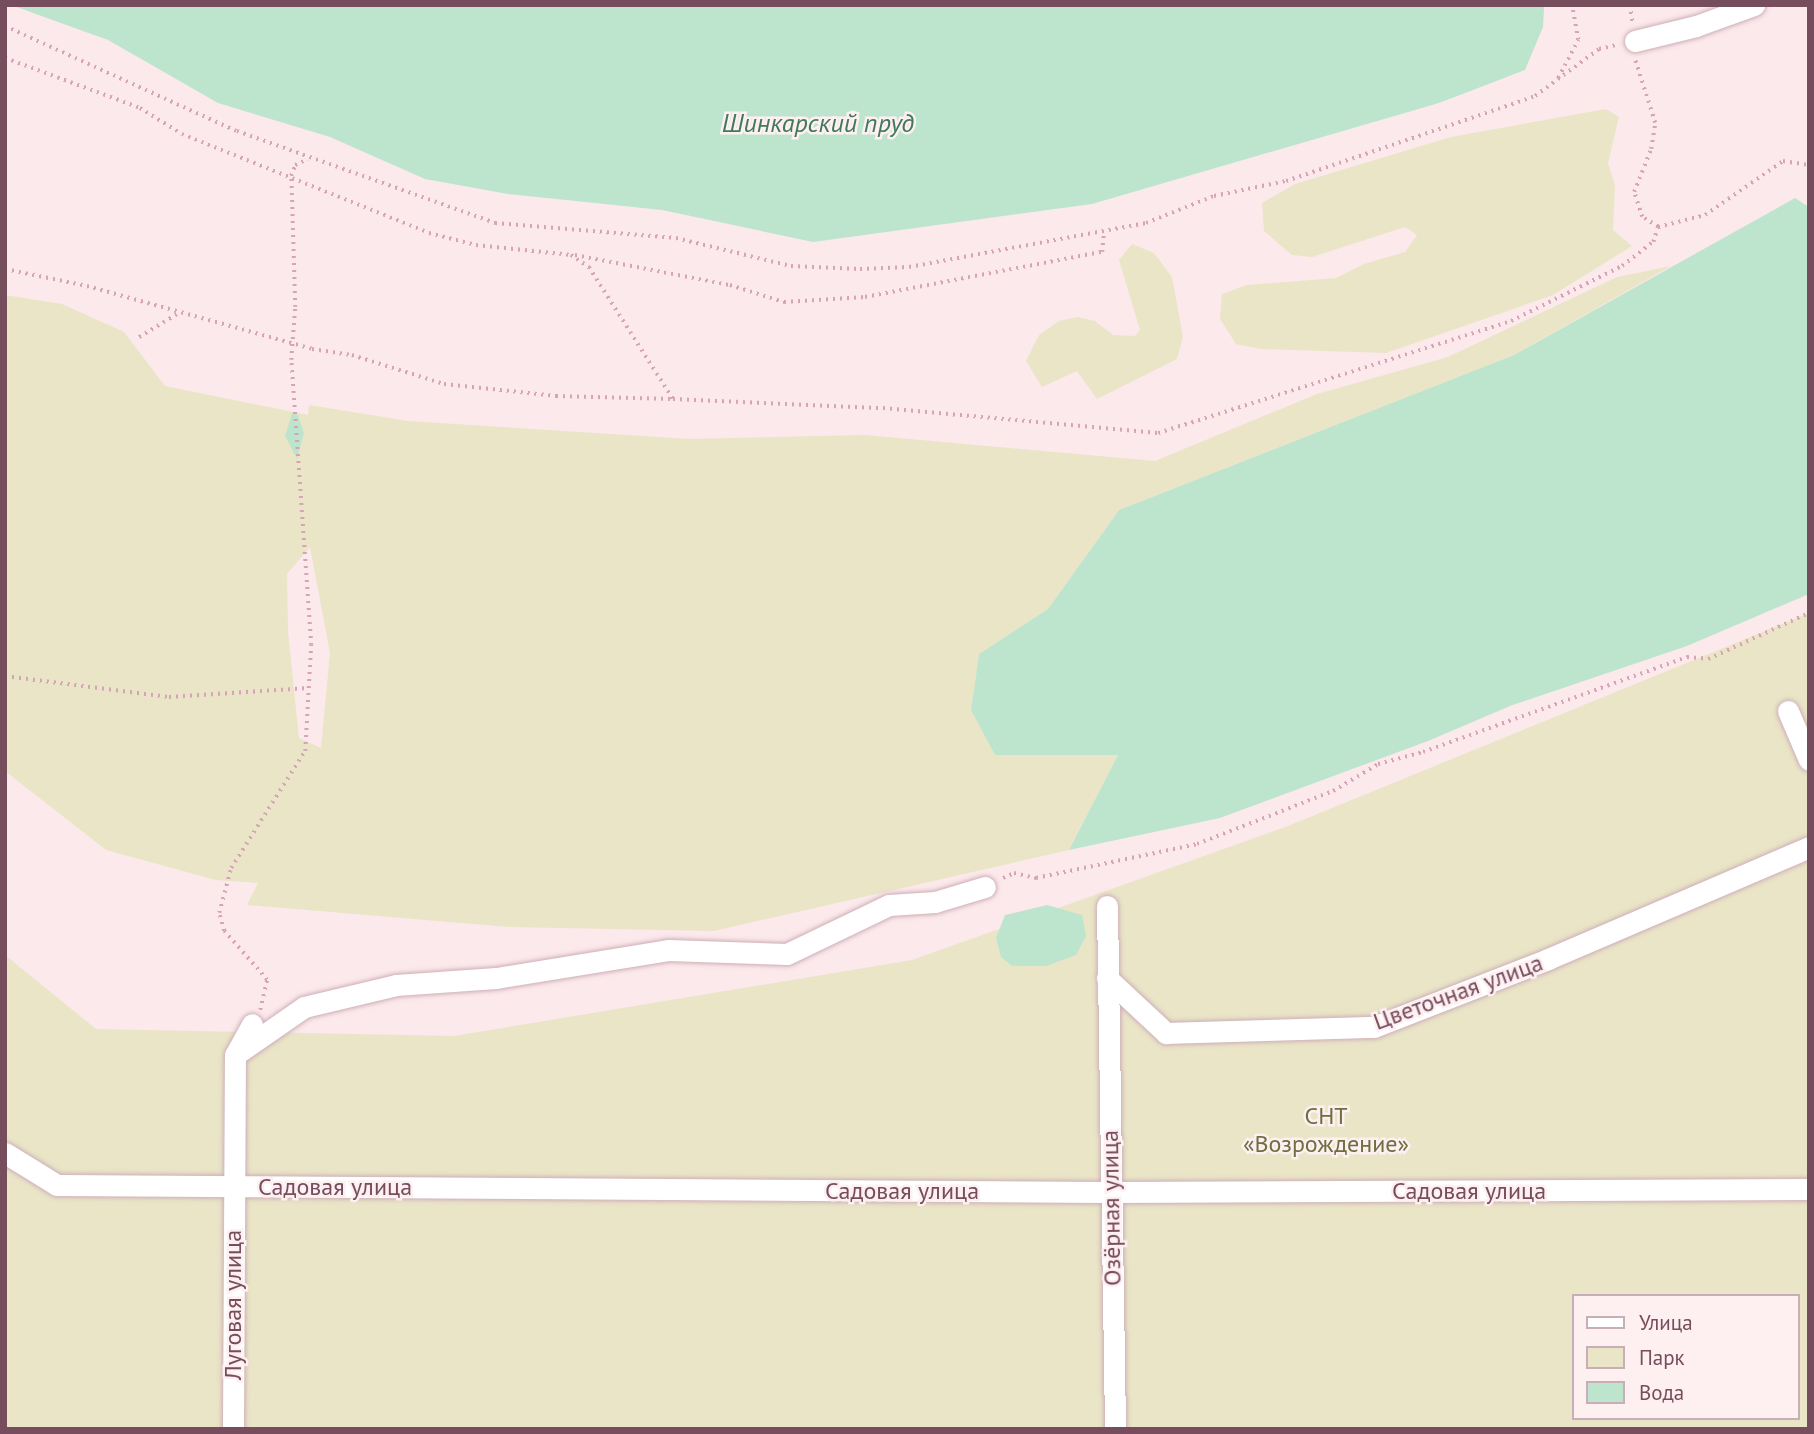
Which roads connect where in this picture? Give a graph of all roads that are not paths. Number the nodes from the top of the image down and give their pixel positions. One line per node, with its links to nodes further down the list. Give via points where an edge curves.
1 (1755, 5): 2 (street)
2 (1635, 41)
3 (1788, 711): 4 (street)
4 (1809, 760)
5 (1809, 847): 8 (street, Цветочная улица, via 1548,959 1374,1027 1166,1033)
6 (985, 887): 10 (street, via 935,902 889,905 787,954 668,950 496,978 396,985 304,1007)
7 (1107, 906): 8 (street, Озёрная улица)
8 (1107, 983): 14 (street, Озёрная улица)
9 (253, 1024): 10 (street)
10 (235, 1055): 12 (street, Луговая улица)
11 (5, 1153): 12 (street, Садовая улица, via 57,1185)
12 (233, 1186): 14 (street, Садовая улица); 15 (street, Луговая улица)
13 (1809, 1189): 14 (street, Садовая улица)
14 (1110, 1192): 16 (street, Озёрная улица)
15 (233, 1429)
16 (1115, 1429)

